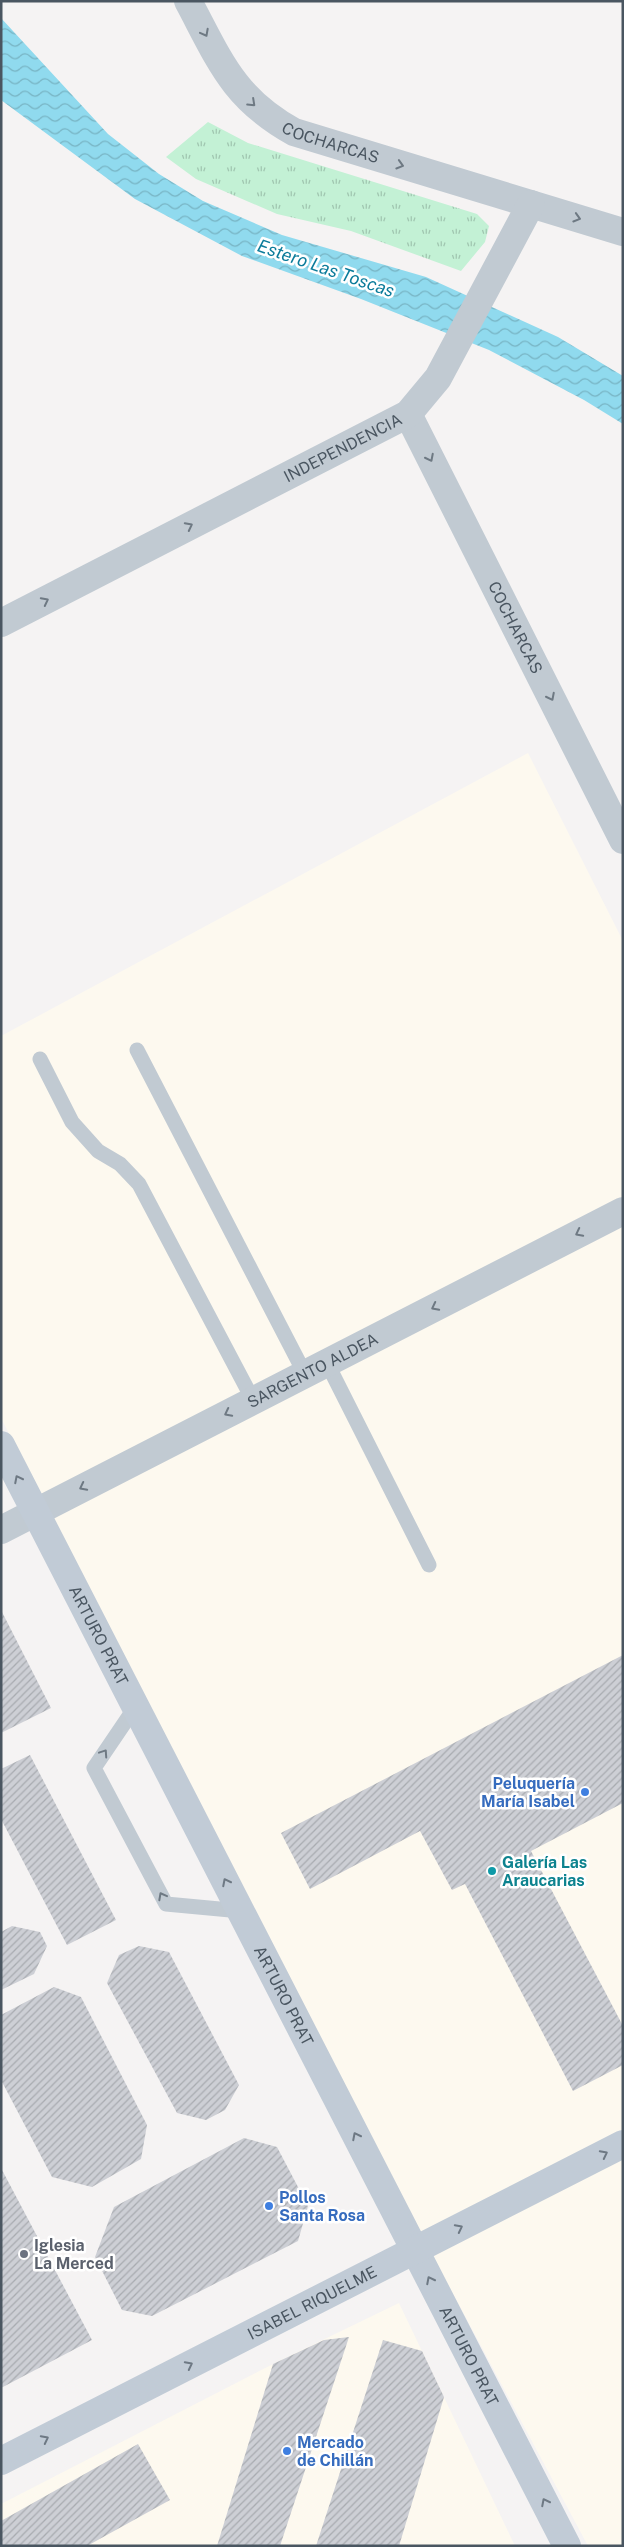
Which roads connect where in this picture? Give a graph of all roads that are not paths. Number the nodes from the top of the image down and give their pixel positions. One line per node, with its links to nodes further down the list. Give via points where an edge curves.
1 (188, 1): 2 (street, COCHARCAS, one-way to 2, via 235,84 271,119 294,132)
2 (531, 204): 3 (street, one-way to 3); 4 (street, INDEPENDENCIA, via 449,358 426,395)
3 (623, 232)
4 (408, 414): 5 (street, INDEPENDENCIA, one-way to 4); 6 (street, COCHARCAS, one-way to 6)
5 (1, 623)
6 (623, 840)
7 (137, 1050): 10 (lane)
8 (40, 1059): 11 (lane, via 72,1122 98,1151 120,1164 140,1184)
9 (623, 1211): 10 (street, SARGENTO ALDEA, one-way to 10)
10 (316, 1368): 11 (street, SARGENTO ALDEA); 15 (lane)
11 (253, 1400): 13 (street, SARGENTO ALDEA, one-way to 13)
12 (1, 1445): 13 (street, ARTURO PRAT, one-way to 12)
13 (36, 1512): 14 (street, SARGENTO ALDEA); 16 (street, ARTURO PRAT)
14 (1, 1530)
15 (429, 1565)
16 (136, 1706): 17 (street, ARTURO PRAT, one-way to 16); 17 (lane, one-way to 16, via 166,1904 94,1768)
17 (240, 1911): 19 (street, ARTURO PRAT, one-way to 17)
18 (623, 2144): 19 (street, ISABEL RIQUELME, one-way to 18)
19 (415, 2250): 20 (street, ISABEL RIQUELME, one-way to 19); 21 (street, ARTURO PRAT, one-way to 19)
20 (1, 2461)
21 (567, 2546)

